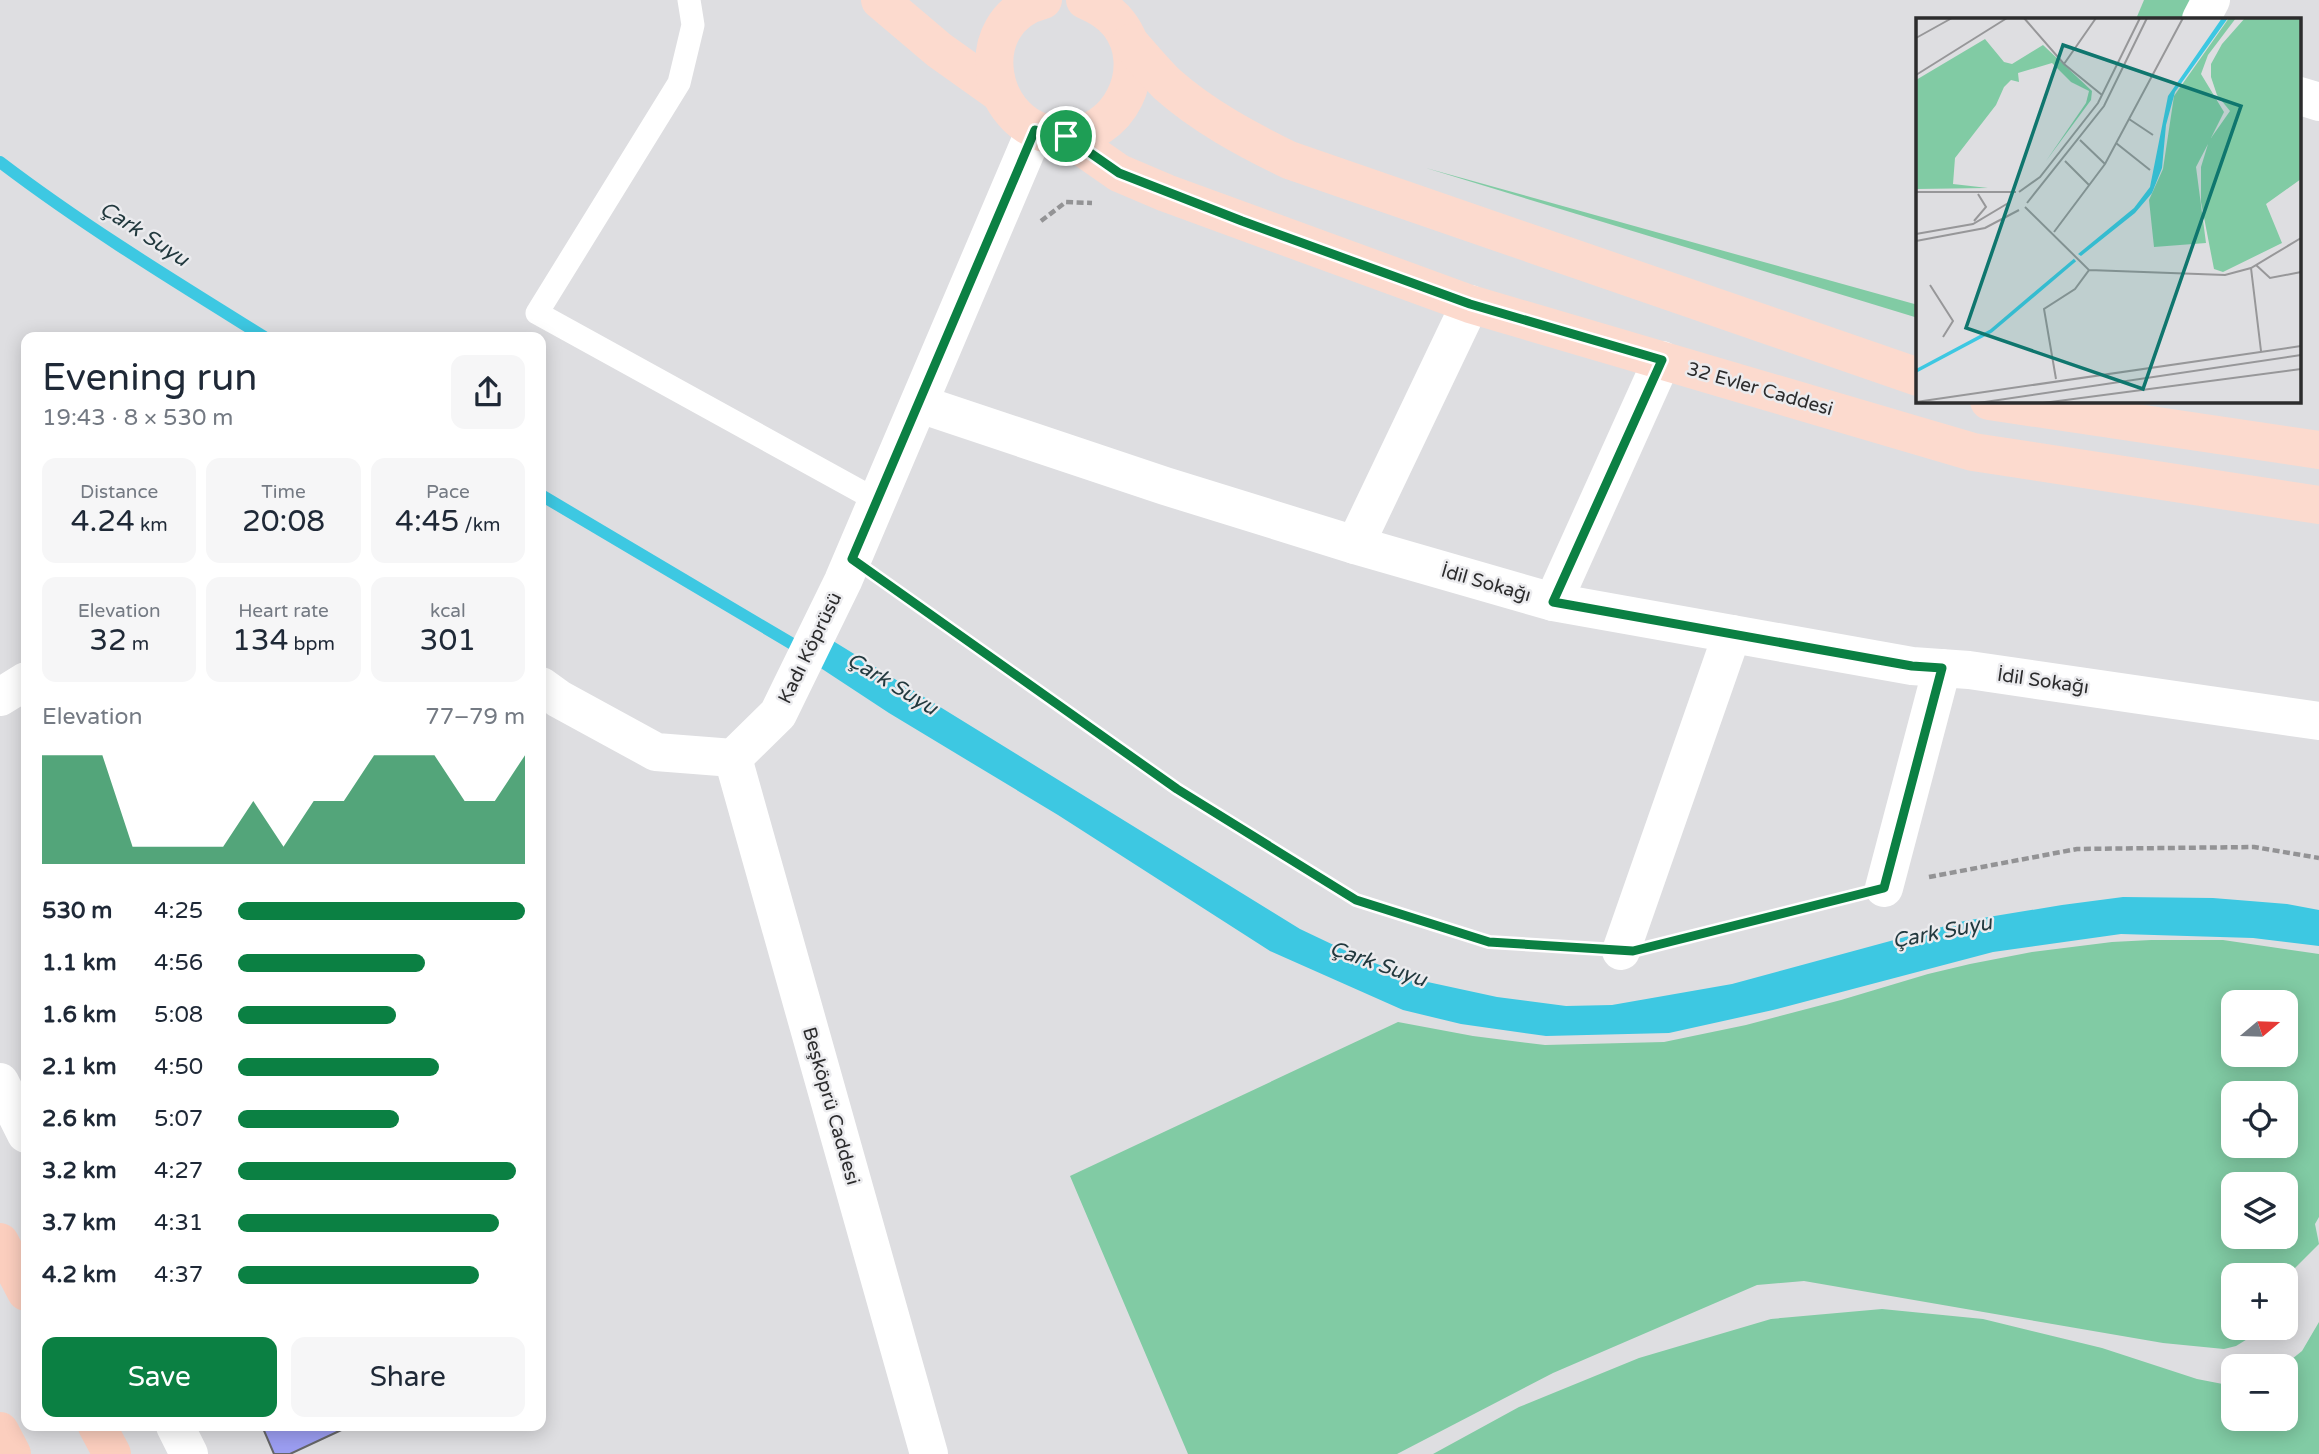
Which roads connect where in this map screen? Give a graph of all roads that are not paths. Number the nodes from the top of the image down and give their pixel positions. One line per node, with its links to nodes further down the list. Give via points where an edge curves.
1 (689, 0): 19 (lane, via 693,25 679,83 537,313)
2 (880, 0): 8 (main road)
3 (1084, 0): 7 (main road, via 1103,8 1120,24)
4 (2211, 0): 6 (street)
5 (1032, 1): 8 (main road, via 1014,17 998,42 994,72)
6 (2202, 18)
7 (1130, 43): 11 (main road, via 1130,86 1121,106 1088,132); 14 (main road, via 1166,83 1208,115 1289,160)
8 (998, 92): 11 (main road, 32 Evler Caddesi, via 1020,121)
9 (2302, 97): 10 (street)
10 (2319, 102)
11 (1051, 133): 12 (main road, 32 Evler Caddesi, via 1119,173 1166,193); 16 (street, Kadı Köprüsü)
12 (1470, 304): 13 (main road, 32 Evler Caddesi); 21 (street)
13 (1662, 360): 20 (main road, 32 Evler Caddesi, via 1973,452); 22 (street)
14 (1916, 376)
15 (2002, 402): 17 (main road)
16 (920, 404): 19 (street, Kadı Köprüsü); 21 (street, İdil Sokağı)
17 (2054, 406): 18 (main road)
18 (2319, 450)
19 (878, 501): 29 (street, Kadı Köprüsü, via 778,714)
20 (2319, 505)
21 (1355, 545): 22 (street, İdil Sokağı)
22 (1553, 602): 23 (street, İdil Sokağı)
23 (1732, 634): 24 (street, İdil Sokağı); 31 (street)
24 (1942, 668): 28 (street, İdil Sokağı); 30 (street)
25 (21, 684): 27 (street)
26 (546, 690): 29 (street, via 656,752)
27 (0, 697)
28 (2319, 722)
29 (733, 758): 42 (street, Beşköprü Caddesi)
30 (1884, 888)
31 (1621, 951)
32 (0, 1082): 33 (street)
33 (21, 1124)
34 (0, 1242): 35 (highway)
35 (21, 1282)
36 (0, 1431): 39 (highway)
37 (100, 1431): 40 (highway)
38 (178, 1431): 41 (street)
39 (12, 1454)
40 (112, 1454)
41 (189, 1454)
42 (929, 1454)

